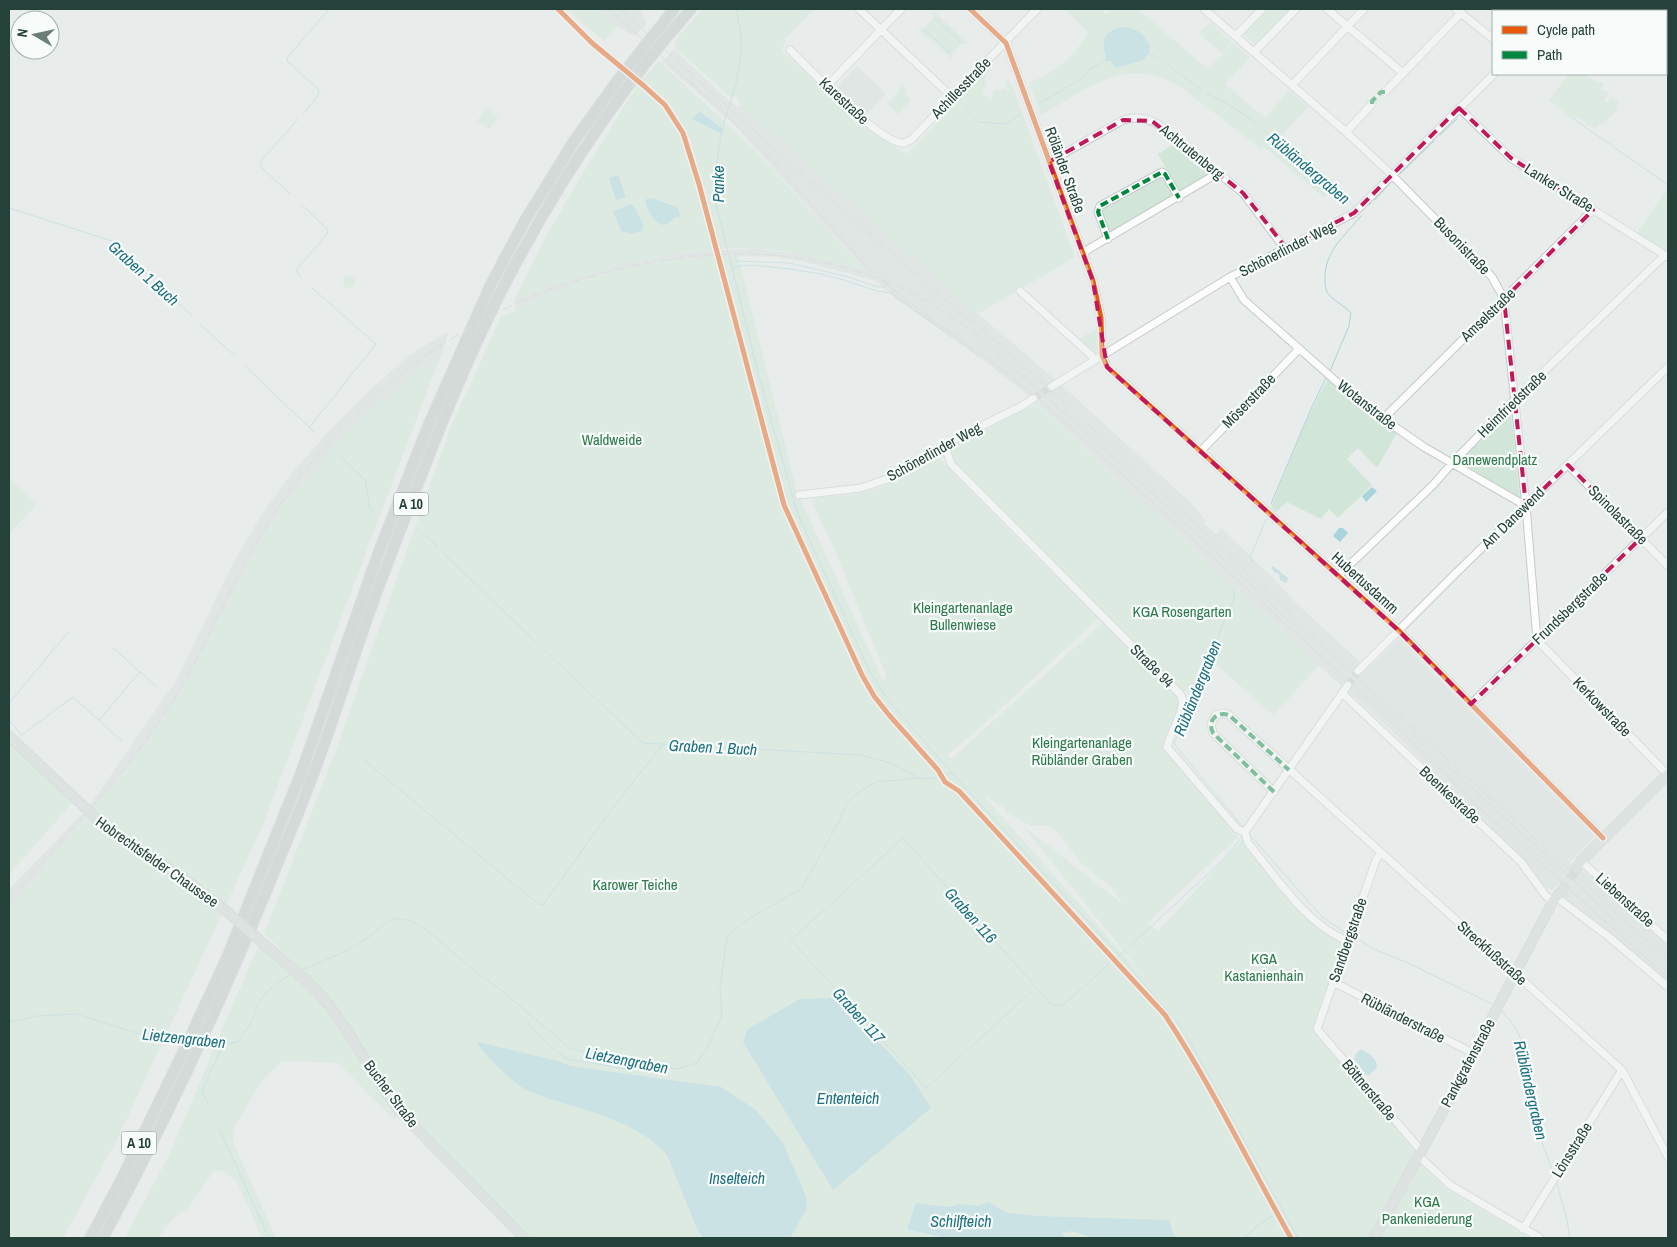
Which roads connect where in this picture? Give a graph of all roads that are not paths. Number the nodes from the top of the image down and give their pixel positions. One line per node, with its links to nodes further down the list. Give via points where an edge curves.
1 (674, 9): 88 (highway, A 10, via 574,140 491,284 428,426 378,554 301,772 228,954)
2 (691, 9): 89 (highway, A 10, via 594,132 506,282 440,428 382,580 309,788 237,962 198,1049)
3 (859, 9): 14 (street)
4 (901, 9): 14 (street)
5 (970, 9): 17 (street, Röländer Straße)
6 (1037, 9): 17 (street, Achillesstraße)
7 (1204, 9): 15 (street, Busonistraße)
8 (1262, 9): 15 (street)
9 (1296, 9): 19 (street)
10 (1327, 9): 13 (street)
11 (1364, 9): 13 (street)
12 (1458, 11): 16 (street); 20 (street)
13 (1348, 26): 20 (street); 22 (street)
14 (881, 30): 23 (street); 25 (street)
15 (1236, 36): 19 (street, Busonistraße)
16 (1492, 38)
17 (1006, 43): 25 (street, Achillesstraße); 30 (street, Röländer Straße)
18 (790, 50): 23 (street, Karestraße)
19 (1254, 52): 22 (street, Busonistraße)
20 (1403, 73): 24 (street)
21 (1493, 75): 27 (street, Schönerlinder Weg)
22 (1292, 85): 28 (street, Busonistraße)
23 (827, 86): 29 (street, Karestraße, via 868,125)
24 (1385, 92)
25 (952, 98): 29 (street, Achillesstraße, via 911,140)
26 (1372, 104): 28 (street)
27 (1459, 108): 32 (street, Schönerlinder Weg); 34 (street, Lanker Straße, via 1511,158)
28 (1346, 132): 32 (street, Busonistraße)
29 (904, 143)
30 (1049, 162): 31 (street, Achtrutenberg, via 1123,120 1144,118 1158,124); 37 (street, Röländer Straße)
31 (1218, 173): 33 (street); 36 (street, Achtrutenberg, via 1243,192)
32 (1392, 175): 36 (street, Schönerlinder Weg, via 1354,213); 41 (street, Busonistraße, via 1492,277)
33 (1179, 198): 35 (street); 35 (street, via 1162,172 1100,206 1098,212)
34 (1594, 210): 38 (street, Lanker Straße); 41 (street, Amselstraße)
35 (1108, 239): 37 (street)
36 (1285, 249): 39 (street, Schönerlinder Weg)
37 (1082, 253): 43 (street, Röländer Straße, via 1099,307)
38 (1667, 256): 48 (street, Heimfriedstraße)
39 (1230, 277): 42 (street, Wotanstraße, via 1244,300); 43 (street, Schönerlinder Weg)
40 (1020, 291): 44 (street)
41 (1504, 299): 48 (street, Busonistraße); 49 (street, Amselstraße)
42 (1299, 349): 49 (street, Wotanstraße); 51 (street, Möserstraße)
43 (1102, 355): 44 (street, Schönerlinder Weg); 51 (street, Hubertusdamm, via 1115,376)
44 (1094, 360): 46 (street, Schönerlinder Weg)
45 (1668, 367): 53 (street, Am Danewend)
46 (1051, 387)
47 (1034, 398): 50 (street, Schönerlinder Weg)
48 (1515, 401): 52 (street, Heimfriedstraße); 55 (street, Busonistraße)
49 (1383, 419): 52 (street, Wotanstraße)
50 (945, 446): 54 (street, Schönerlinder Weg, via 893,477 861,488); 70 (street, Straße 94, via 951,464 1181,695 1182,708 1167,747 1237,829)
51 (1200, 452): 59 (street, Hubertusdamm)
52 (1452, 463): 55 (street, Wotanstraße); 59 (street, Heimfriedstraße, via 1434,485)
53 (1568, 465): 55 (street, Am Danewend); 57 (street, Spinolastraße)
54 (799, 495)
55 (1526, 506): 60 (street, Am Danewend); 61 (street, Busonistraße)
56 (1668, 512): 57 (street, Frundsbergstraße)
57 (1641, 538): 58 (street, Spinolastraße); 61 (street, Frundsbergstraße)
58 (1668, 566)
59 (1338, 576): 60 (street, Hubertusdamm)
60 (1398, 630): 62 (street, Am Danewend); 65 (street, Hubertusdamm)
61 (1537, 640): 65 (street, Frundsbergstraße); 68 (street, Kerkowstraße)
62 (1358, 672)
63 (1348, 685): 64 (street)
64 (1342, 694): 67 (street); 75 (street, Boenkestraße, via 1521,862 1546,896)
65 (1471, 704): 71 (street, Hubertusdamm)
66 (9, 736): 78 (main road, Hobrechtsfelder Chaussee, bridge, via 112,833 185,879)
67 (1289, 770): 69 (street); 69 (street, Streckfußstraße, via 1229,715 1220,713 1214,717 1210,727 1213,733); 72 (street, Streckfußstraße)
68 (1668, 774): 71 (main road)
69 (1274, 792): 70 (street)
70 (1245, 832): 77 (street, Straße 94, via 1248,844 1308,915)
71 (1603, 838): 73 (main road)
72 (1381, 853): 77 (street, Sandbergstraße); 79 (street, Streckfußstraße)
73 (1579, 864): 76 (street, Liebenstraße)
74 (1567, 883): 75 (main road, Pankgrafenstraße)
75 (1555, 899): 79 (main road, Pankgrafenstraße); 81 (street, Boenkestraße, via 1614,941)
76 (1667, 937)
77 (1347, 941): 80 (street, Sandbergstraße)
78 (265, 944): 90 (main road, Bucher Straße, via 326,1001 402,1114)
79 (1515, 974): 83 (main road, Pankgrafenstraße); 84 (street, Streckfußstraße)
80 (1333, 982): 82 (street, Sandbergstraße); 83 (street, Rübländerstraße)
81 (1668, 988)
82 (1317, 1029): 85 (street, Böttnerstraße)
83 (1473, 1053): 85 (main road, Pankgrafenstraße)
84 (1622, 1070): 86 (street, Streckfußstraße); 87 (street, Lönsstraße)
85 (1421, 1153): 87 (street, Böttnerstraße, via 1450,1185); 91 (main road, Pankgrafenstraße)
86 (1668, 1157)
87 (1523, 1229): 92 (street, Böttnerstraße)
88 (90, 1238)
89 (103, 1238)
90 (524, 1238)
91 (1374, 1238)
92 (1540, 1238)

